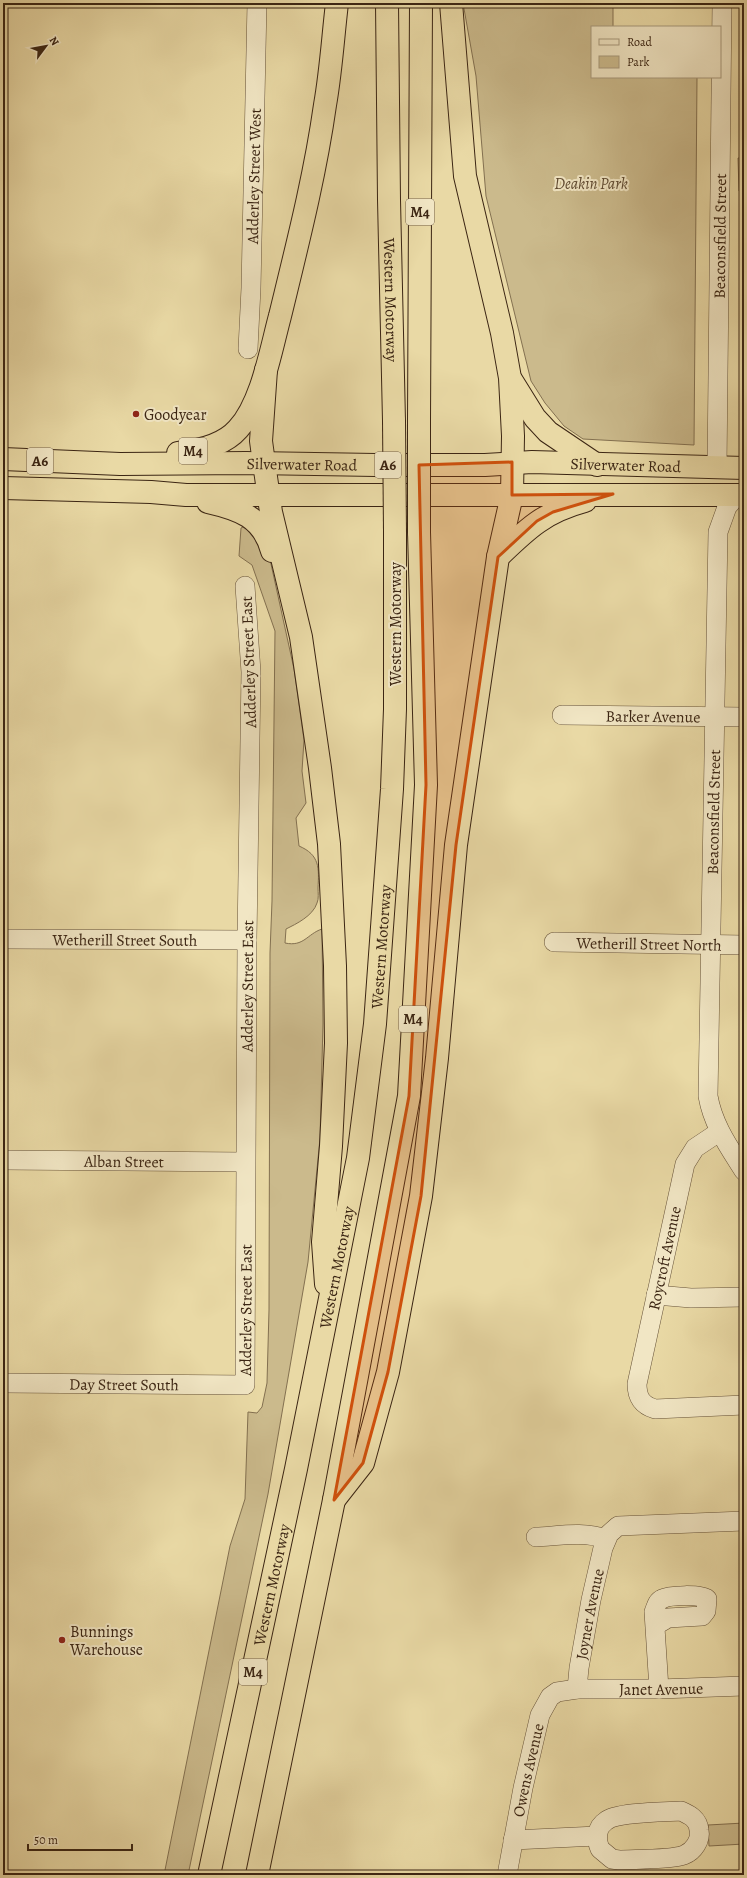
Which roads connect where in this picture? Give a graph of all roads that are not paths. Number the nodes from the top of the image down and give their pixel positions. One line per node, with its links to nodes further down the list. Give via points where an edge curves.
1 (257, 3): 7 (street, Adderley Street West)
2 (337, 3): 8 (highway, M4, via 321,129 299,238)
3 (387, 3): 40 (highway, Western Motorway / M4, bridge, via 395,532 395,709 392,789 375,1024 358,1158)
4 (421, 3): 44 (highway, Western Motorway / M4, bridge, via 419,532 426,785 409,1096)
5 (451, 3): 9 (highway, via 465,176)
6 (722, 3): 15 (street, Beaconsfield Street)
7 (248, 349)
8 (266, 370): 12 (highway, M4, via 243,422 238,429 221,441 206,448 182,453); 13 (highway, M4, via 261,441)
9 (510, 378): 11 (highway); 14 (highway, via 534,418 548,432)
10 (3, 459): 12 (highway, Silverwater Road / A6)
11 (512, 462): 13 (highway, Silverwater Road / A6, via 485,465); 14 (highway, Silverwater Road / A6); 21 (highway)
12 (77, 463): 13 (highway, Silverwater Road / A6)
13 (264, 463): 19 (highway)
14 (597, 465): 15 (highway, Silverwater Road / A6)
15 (717, 468): 16 (highway, Silverwater Road / A6)
16 (744, 468)
17 (3, 488): 18 (highway, Silverwater Road / A6)
18 (151, 492): 19 (highway, Silverwater Road / A6, via 186,495); 28 (highway, via 195,499 237,510 251,517 267,537 291,628)
19 (268, 494): 21 (highway, Silverwater Road / A6); 28 (highway, via 301,637)
20 (613, 494): 21 (highway, Silverwater Road / A6); 22 (highway, Silverwater Road / A6); 23 (highway, via 572,504 549,514)
21 (512, 495): 23 (highway)
22 (740, 495): 26 (street, Beaconsfield Street, via 727,507 718,532)
23 (498, 557): 44 (highway, via 456,845 437,1058 421,1196 388,1372 364,1463)
24 (245, 586): 30 (street, Adderley Street East, via 251,672)
25 (562, 715): 26 (street, Barker Avenue)
26 (714, 717): 27 (street, Barker Avenue); 32 (street, Beaconsfield Street)
27 (744, 717)
28 (320, 768): 40 (highway, via 329,844 335,966 336,1043 323,1242)
29 (3, 939): 30 (street, Wetherill Street South)
30 (247, 940): 36 (street, Adderley Street East)
31 (554, 942): 32 (street, Wetherill Street North)
32 (711, 944): 33 (street, Wetherill Street North); 34 (street, Beaconsfield Street, via 708,1096 710,1110)
33 (744, 945)
34 (719, 1132): 37 (street, Beaconsfield Street); 38 (street, Roycroft Avenue, via 695,1148 685,1164)
35 (3, 1160): 36 (street, Alban Street)
36 (245, 1162): 42 (street, Adderley Street East)
37 (744, 1171)
38 (656, 1295): 39 (street, via 691,1298); 43 (street, Roycroft Avenue, via 637,1384 639,1398 647,1406 655,1409)
39 (744, 1297)
40 (329, 1310): 54 (highway, Western Motorway / M4)
41 (3, 1383): 42 (street, Day Street South)
42 (245, 1385)
43 (744, 1405)
44 (334, 1500): 55 (highway, Western Motorway / M4)
45 (744, 1521): 47 (street, via 618,1526)
46 (536, 1537): 47 (street, via 584,1534)
47 (606, 1539): 50 (street, Joyner Avenue, via 592,1600)
48 (656, 1625): 51 (street)
49 (744, 1686): 51 (street, Janet Avenue)
50 (577, 1689): 51 (street, Janet Avenue); 53 (street, Owens Avenue, via 558,1692 550,1697 540,1715)
51 (659, 1689)
52 (597, 1836): 52 (street, via 602,1824 612,1818 681,1811 690,1814 695,1820 700,1837 697,1844 684,1855 619,1860 612,1859 600,1849); 53 (street)
53 (513, 1840): 56 (street, Owens Avenue)
54 (209, 1875)
55 (257, 1875)
56 (507, 1875)

